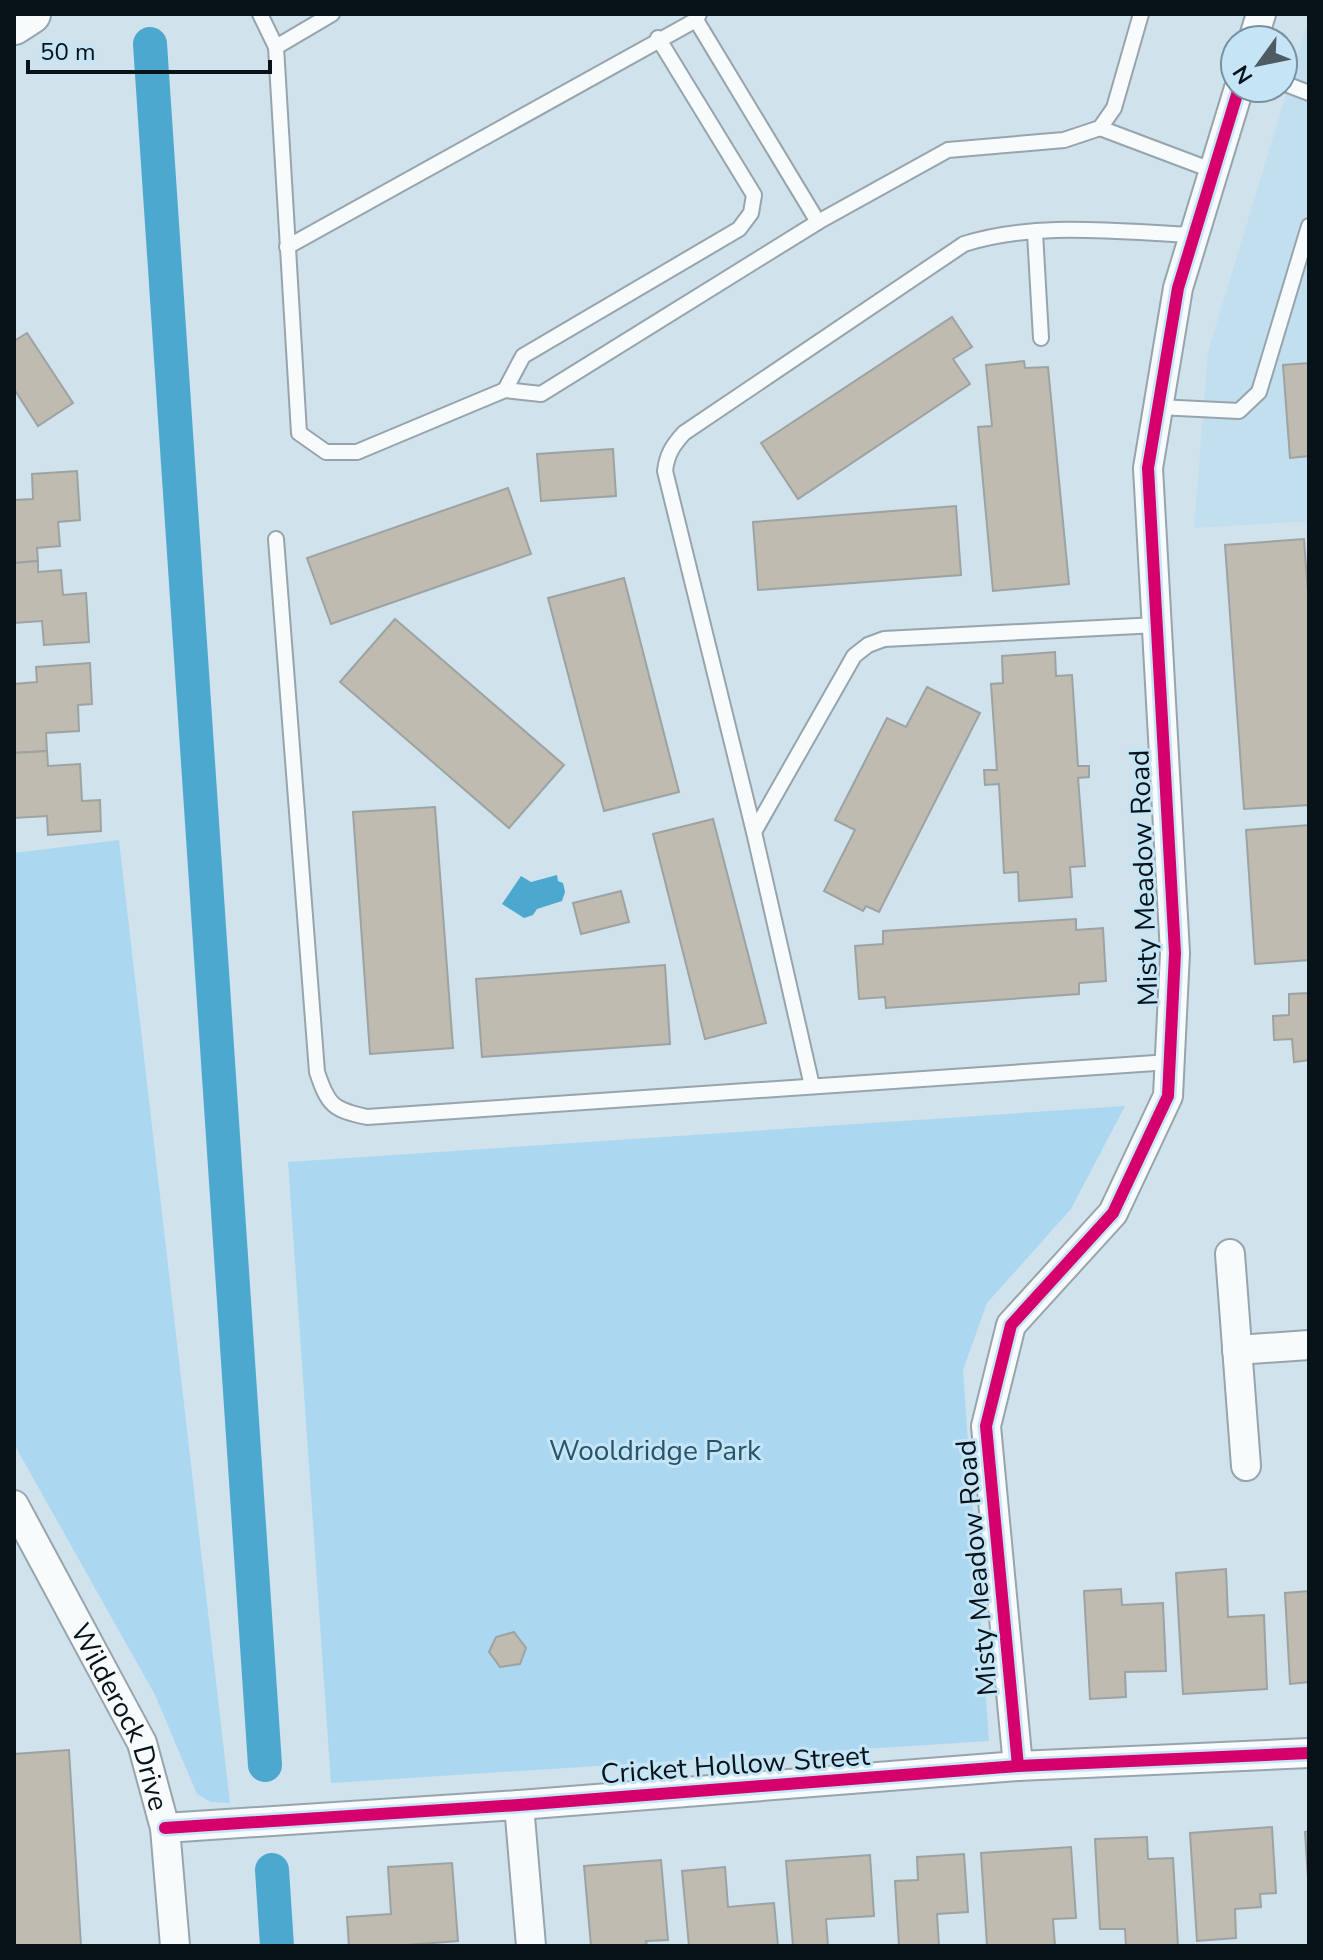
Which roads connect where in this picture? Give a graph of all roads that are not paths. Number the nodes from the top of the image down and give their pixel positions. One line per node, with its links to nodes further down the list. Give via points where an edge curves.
1 (31, 14): 6 (main road)
2 (260, 14): 8 (lane)
3 (332, 14): 8 (lane)
4 (1141, 14): 10 (lane, via 1114,108)
5 (697, 17): 7 (lane); 12 (lane)
6 (14, 25)
7 (658, 38): 16 (lane); 18 (lane, via 754,195 751,213 739,229 523,356)
8 (276, 47): 16 (lane)
9 (1234, 104): 11 (street, Misty Meadow Road)
10 (1100, 128): 11 (lane); 12 (lane, via 1064,140 948,150)
11 (1214, 171): 15 (street, Misty Meadow Road)
12 (818, 222): 18 (lane, via 541,394)
13 (1309, 226): 19 (lane, via 1259,392 1239,411)
14 (1035, 233): 15 (lane); 17 (lane); 22 (lane, via 994,235 964,244 684,433 667,456 669,494)
15 (1194, 235): 19 (street, Misty Meadow Road, via 1178,288)
16 (287, 247): 18 (lane, via 299,433 326,452 357,452)
17 (1041, 338)
18 (505, 390)
19 (1158, 407): 21 (street, Misty Meadow Road, via 1148,468)
20 (276, 539): 24 (lane, via 317,1072 326,1098 345,1112 367,1117)
21 (1157, 625): 22 (lane, via 884,639 868,645 854,656); 23 (street, Misty Meadow Road, via 1175,953)
22 (754, 832): 24 (lane)
23 (1170, 1062): 24 (lane); 31 (street, Misty Meadow Road, via 1168,1096 1113,1213 1011,1325 986,1426)
24 (812, 1086)
25 (1230, 1254): 27 (street)
26 (1309, 1345): 27 (street)
27 (1237, 1350): 28 (street)
28 (1246, 1466)
29 (14, 1505): 33 (street, Wilderock Drive, via 142,1743)
30 (1309, 1753): 31 (street, Cricket Hollow Street)
31 (1018, 1766): 32 (street, Cricket Hollow Street)
32 (519, 1805): 33 (street, Cricket Hollow Street); 35 (street)
33 (165, 1828): 34 (street, Wilderock Drive)
34 (175, 1946)
35 (531, 1946)

